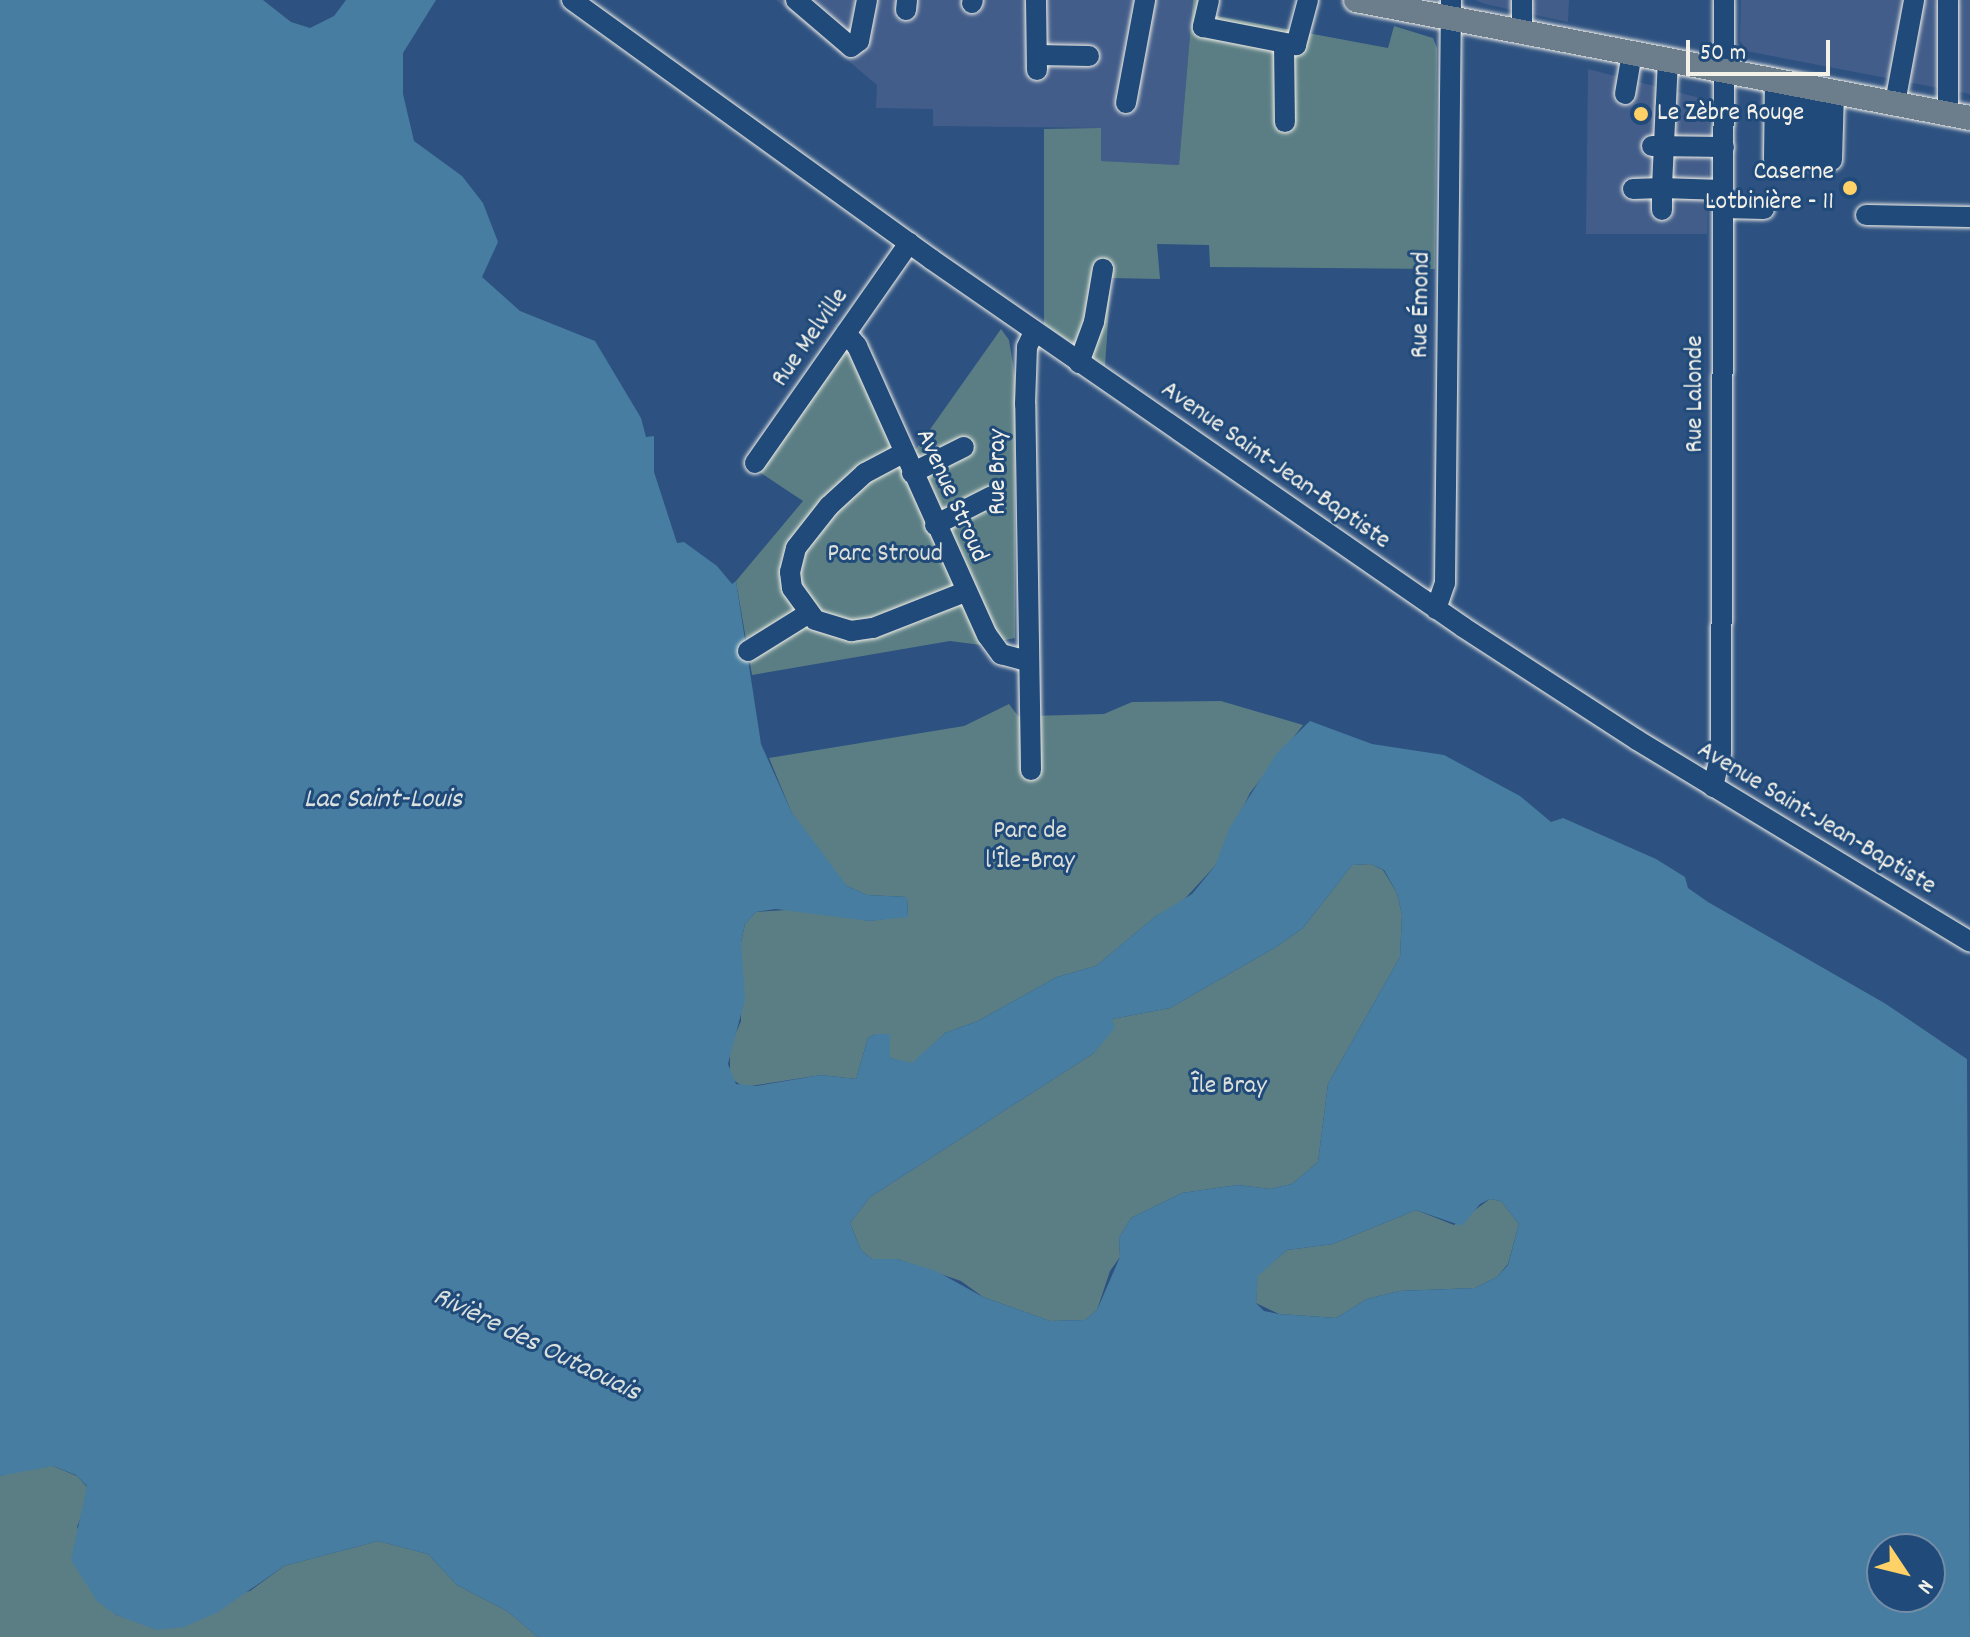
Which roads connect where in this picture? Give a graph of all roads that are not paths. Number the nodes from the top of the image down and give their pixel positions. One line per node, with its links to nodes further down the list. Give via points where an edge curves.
1 (572, 0): 37 (street, Avenue Saint-Jean-Baptiste)
2 (796, 0): 3 (street, via 851,47 859,41)
3 (867, 0)
4 (1036, 0): 18 (street, via 1037,62)
5 (1145, 0): 23 (street)
6 (1209, 0): 16 (street, via 1203,27)
7 (1308, 0): 16 (street, via 1299,41)
8 (1356, 0): 13 (main road)
9 (1522, 0): 15 (street)
10 (1724, 0): 20 (street, Rue Lalonde)
11 (1914, 0): 24 (street)
12 (1948, 0): 25 (street)
13 (1400, 4): 14 (main road)
14 (1451, 9): 15 (main road); 49 (street, Rue Émond, via 1445,583)
15 (1522, 32): 17 (main road)
16 (1284, 44): 26 (street)
17 (1632, 53): 19 (main road); 22 (street)
18 (1089, 56)
19 (1668, 59): 20 (main road); 27 (street)
20 (1724, 70): 21 (main road); 28 (street, Rue Lalonde)
21 (1805, 86): 24 (main road); 29 (street); 29 (street); 29 (street)
22 (1625, 94)
23 (1126, 103)
24 (1895, 103): 25 (main road)
25 (1959, 116)
26 (1285, 122)
27 (1657, 146): 28 (street); 30 (street)
28 (1724, 147): 32 (street, Rue Lalonde)
29 (1803, 159)
30 (1662, 188): 31 (street); 32 (street); 33 (street)
31 (1633, 189)
32 (1723, 207): 35 (street); 54 (street, Rue Lalonde, via 1721,753)
33 (1662, 210)
34 (1866, 215): 36 (street)
35 (1764, 216)
36 (1970, 217)
37 (909, 243): 39 (street, Avenue Saint-Jean-Baptiste); 40 (street, Rue Melville)
38 (1103, 269): 41 (street, via 1094,322)
39 (1034, 332): 41 (street, Avenue Saint-Jean-Baptiste); 52 (street, Rue Bray, via 1026,361)
40 (846, 333): 43 (street, Avenue Stroud, via 857,346); 44 (street, Rue Melville)
41 (1079, 363): 49 (street, Avenue Saint-Jean-Baptiste)
42 (964, 447): 45 (street)
43 (903, 453): 45 (street, Avenue Stroud); 50 (street, via 849,486 796,548 790,580)
44 (755, 463)
45 (912, 473): 47 (street, Avenue Stroud)
46 (990, 497): 47 (street)
47 (935, 525): 48 (street, Avenue Stroud)
48 (965, 592): 50 (street, via 861,630 830,627); 52 (street, Avenue Stroud, via 993,645 1011,660)
49 (1436, 609): 54 (street, Avenue Saint-Jean-Baptiste)
50 (809, 613): 51 (street)
51 (748, 651)
52 (1027, 661): 53 (street, Rue Bray)
53 (1031, 770)
54 (1713, 787): 55 (street, Avenue Saint-Jean-Baptiste)
55 (1970, 942)

